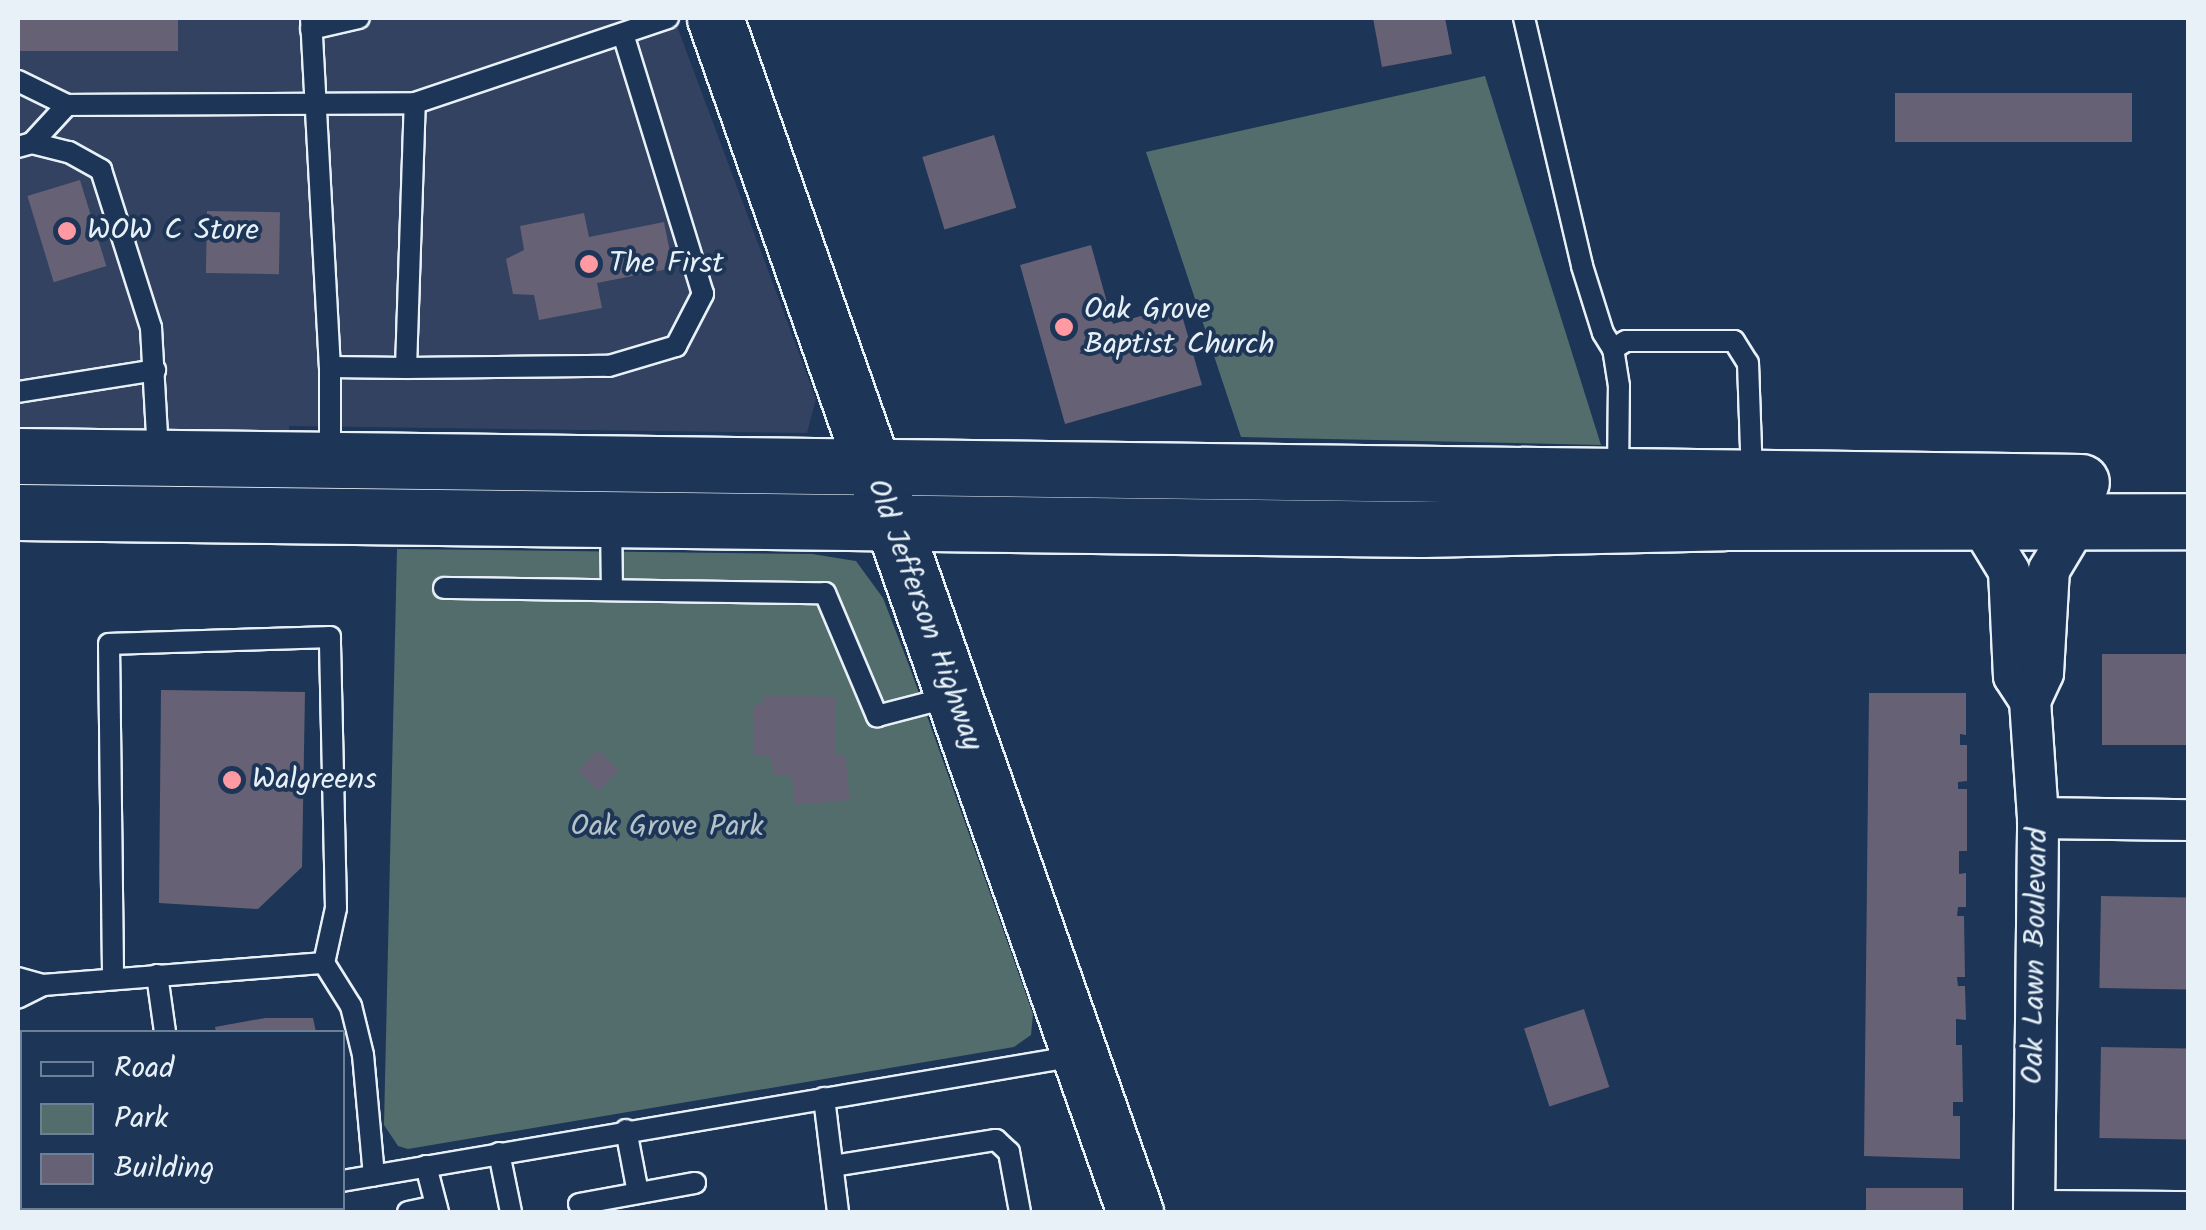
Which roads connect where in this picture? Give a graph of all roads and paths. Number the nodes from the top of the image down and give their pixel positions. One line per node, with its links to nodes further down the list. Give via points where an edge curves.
1 (359, 18): 5 (lane)
2 (668, 18): 6 (lane)
3 (715, 18): 20 (main road, Old Jefferson Highway)
4 (1524, 18): 12 (lane, via 1582,266)
5 (311, 23): 9 (lane)
6 (623, 34): 8 (lane); 14 (lane, via 703,294 676,346 609,366)
7 (18, 81): 10 (lane)
8 (415, 103): 9 (lane); 14 (lane)
9 (314, 105): 10 (lane); 13 (lane)
10 (66, 106): 11 (lane)
11 (24, 145): 15 (lane, via 69,152 101,170 151,328)
12 (1613, 349): 21 (lane); 22 (lane, via 1626,341 1734,341 1748,363)
13 (330, 367): 14 (lane); 19 (lane)
14 (406, 368)
15 (155, 370): 16 (lane); 17 (lane)
16 (18, 392)
17 (158, 455): 18 (main road); 19 (main road)
18 (18, 456)
19 (330, 459): 20 (main road)
20 (869, 466): 21 (main road); 29 (main road, Old Jefferson Highway)
21 (1618, 478): 22 (main road)
22 (1752, 480): 23 (main road)
23 (2188, 483)
24 (18, 512): 25 (main road)
25 (611, 520): 29 (main road); 31 (lane)
26 (1978, 520): 27 (main road); 29 (main road, via 1422,529); 32 (street, Oak Lawn Boulevard)
27 (2079, 520): 28 (main road); 32 (street, Oak Lawn Boulevard)
28 (2188, 521)
29 (892, 525): 33 (main road, Old Jefferson Highway)
30 (444, 588): 31 (lane)
31 (612, 589): 33 (lane, via 825,593 877,716)
32 (2029, 596): 34 (street, Oak Lawn Boulevard, via 2014,676 2030,701)
33 (956, 696): 43 (main road, Old Jefferson Highway)
34 (2038, 818): 35 (street); 62 (street, Oak Lawn Boulevard)
35 (2188, 820)
36 (324, 964): 37 (lane); 39 (lane, via 336,908 330,637 109,644); 49 (lane, via 351,1006 363,1054)
37 (157, 976): 39 (lane); 42 (lane)
38 (18, 978): 40 (lane)
39 (113, 979): 40 (lane)
40 (43, 986): 41 (lane)
41 (18, 998)
42 (165, 1030)
43 (1076, 1056): 44 (lane); 61 (main road, Old Jefferson Highway)
44 (824, 1098): 45 (lane); 48 (lane)
45 (626, 1130): 46 (lane); 52 (lane)
46 (499, 1153): 47 (lane); 58 (lane)
47 (426, 1166): 49 (lane); 54 (lane)
48 (833, 1166): 59 (lane); 60 (lane, via 996,1140 1009,1152)
49 (374, 1175): 50 (lane)
50 (345, 1180)
51 (695, 1183): 52 (lane)
52 (638, 1193): 53 (lane)
53 (579, 1204)
54 (437, 1209): 57 (lane)
55 (146, 1210): 56 (lane)
56 (58, 1212)
57 (408, 1212)
58 (512, 1212)
59 (838, 1212)
60 (1020, 1212)
61 (1135, 1212)
62 (2034, 1212): 63 (street)
63 (2188, 1212)

